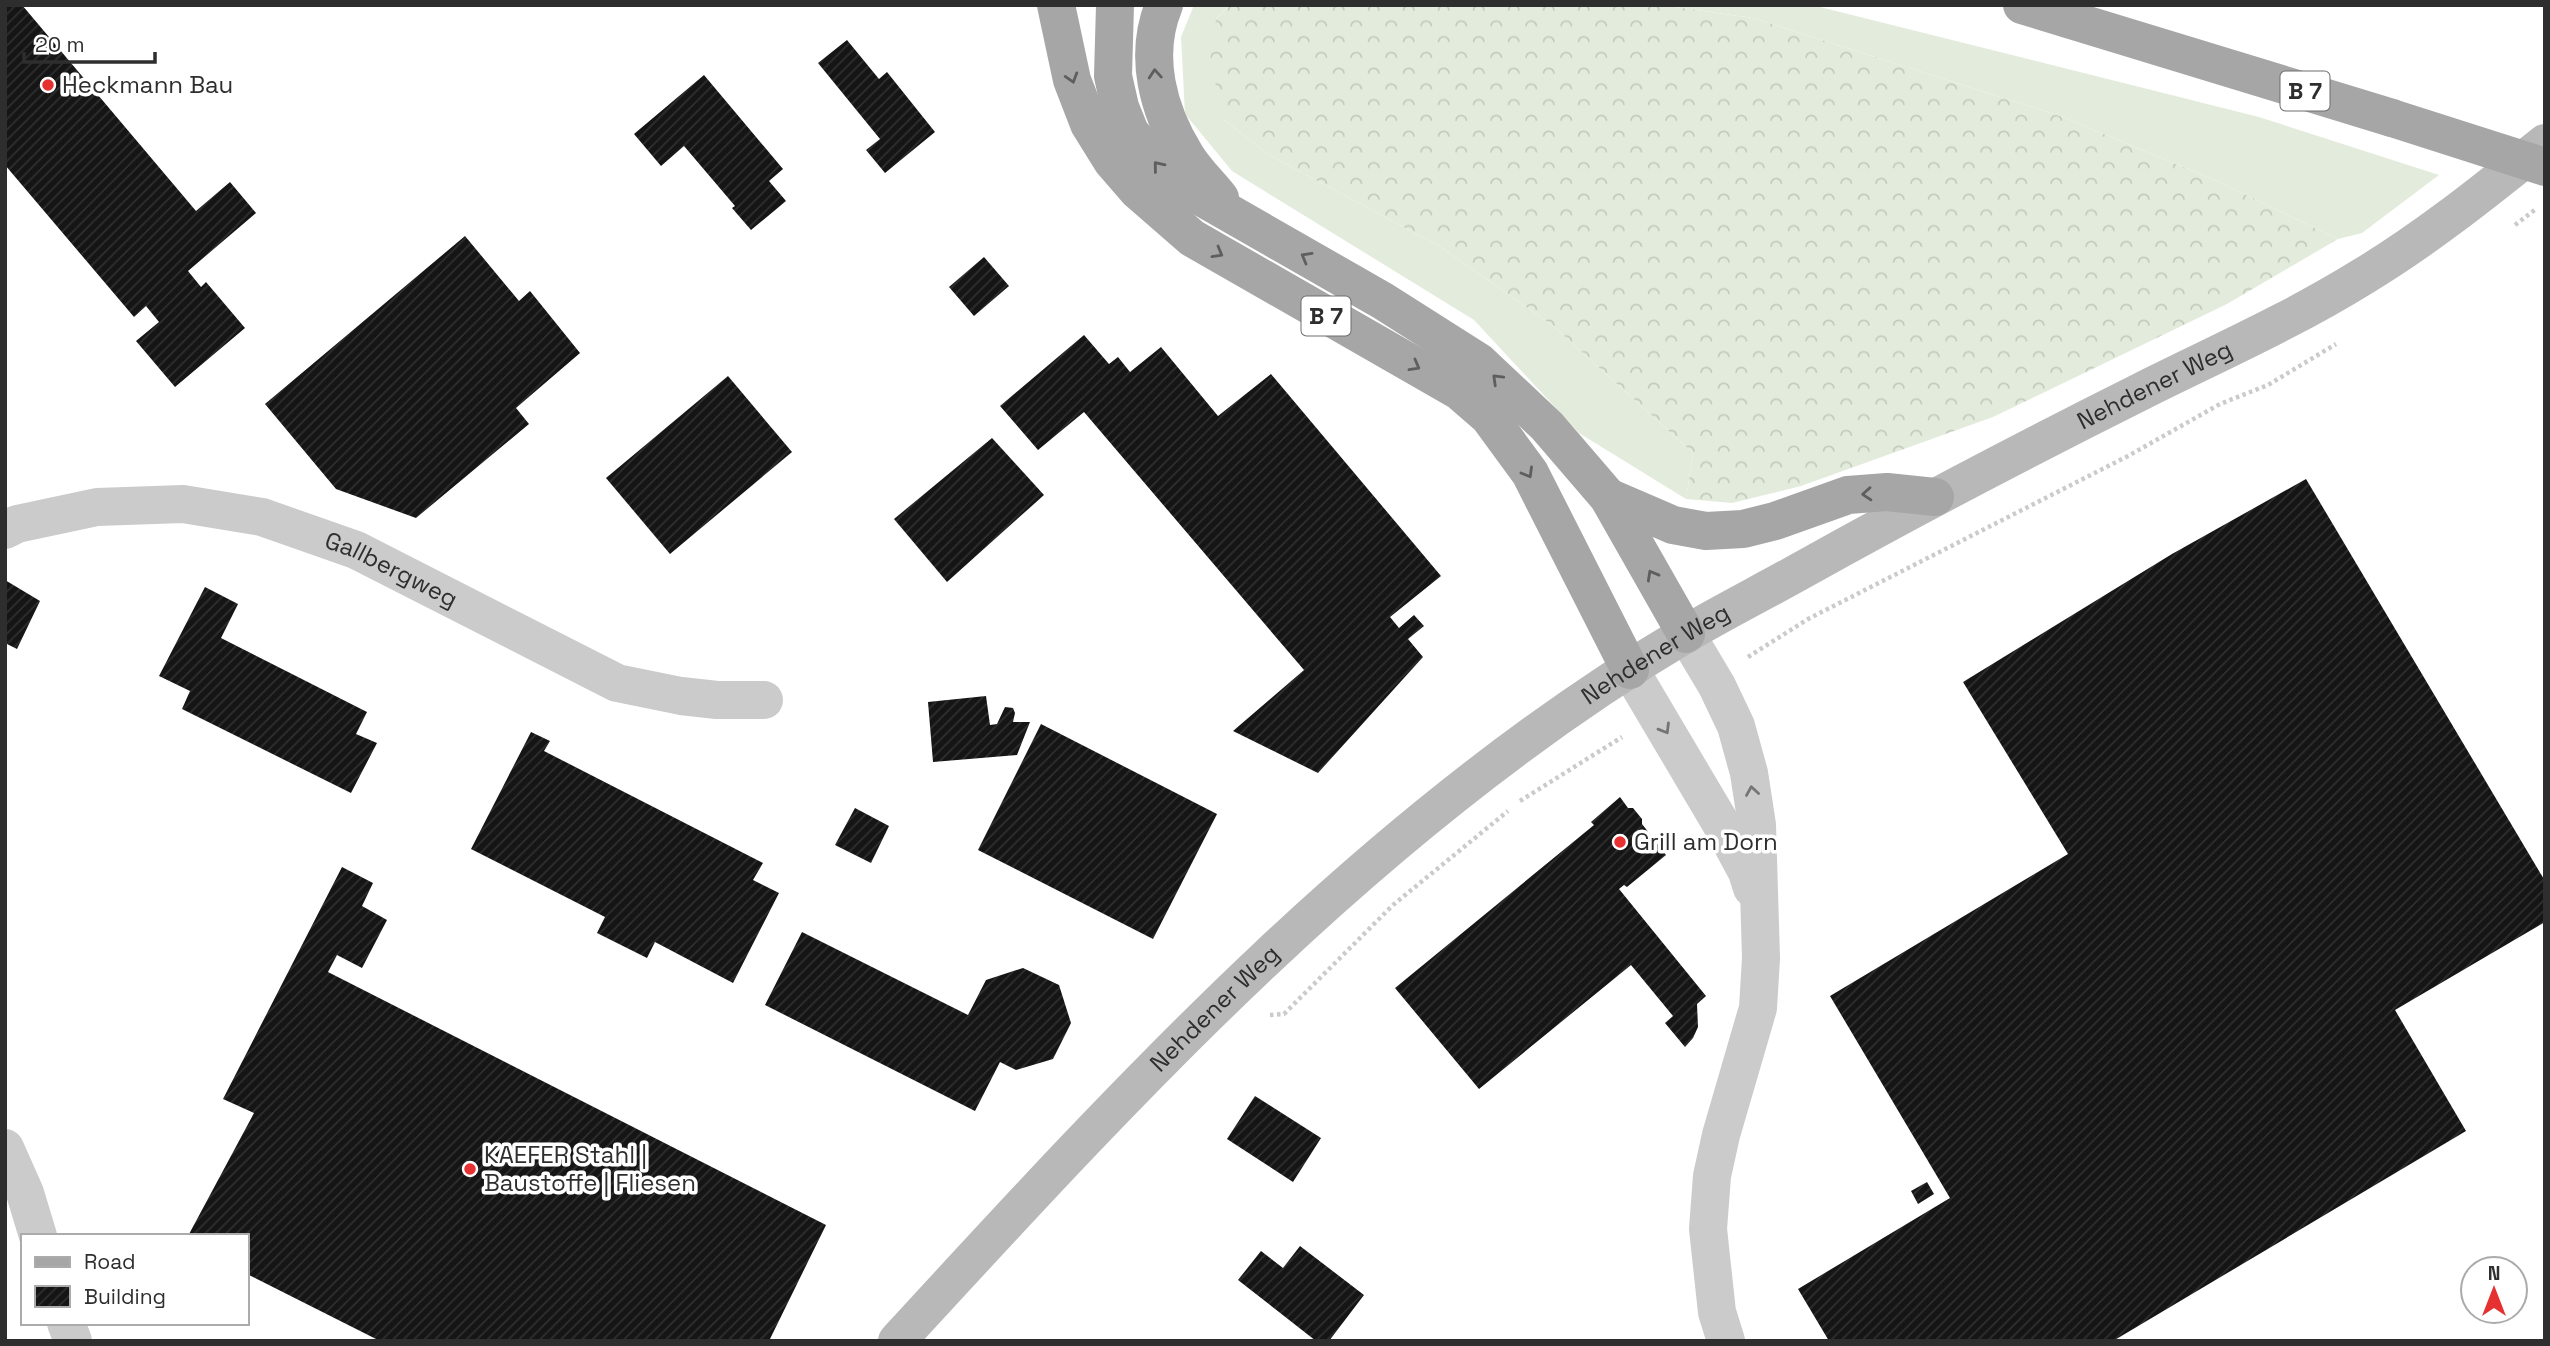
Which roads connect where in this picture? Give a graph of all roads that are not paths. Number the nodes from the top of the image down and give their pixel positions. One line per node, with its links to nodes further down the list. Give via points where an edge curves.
1 (1115, 5): 7 (main road, B 7, one-way to 1, via 1168,178 1130,132 1113,76)
2 (1164, 5): 7 (main road, B 7, one-way to 2, via 1186,157 1162,109 1154,50)
3 (2022, 5): 6 (main road, B 7, bridge)
4 (1054, 8): 12 (main road, B 7, one-way to 12, via 1072,80 1089,124 1112,161 1163,214 1192,238 1459,391 1489,417 1530,473)
5 (2545, 143): 9 (street, Nehdener Weg, via 2362,277 2267,331)
6 (2545, 167)
7 (1235, 216): 8 (main road, B 7, one-way to 7, via 1546,426 1479,362)
8 (1608, 497): 9 (main road, B 7, one-way to 8, via 1887,492 1848,495 1775,521 1706,531 1673,525); 11 (main road, B 7, one-way to 8)
9 (1935, 497): 11 (street, Nehdener Weg)
10 (5, 530): 13 (street, Gallbergweg, via 97,507 183,504 262,517 356,550 617,682 681,696)
11 (1686, 634): 12 (street, Nehdener Weg); 14 (street, one-way to 11, via 1757,825 1749,773 1736,726)
12 (1630, 670): 14 (street, one-way to 14, via 1736,852); 17 (street, Nehdener Weg, via 1450,798 1305,921 1048,1177)
13 (764, 700)
14 (1758, 908): 18 (street, via 1758,1008 1721,1136 1708,1229 1717,1312)
15 (5, 1148): 16 (street)
16 (37, 1234)
17 (897, 1341)
18 (1726, 1341)

